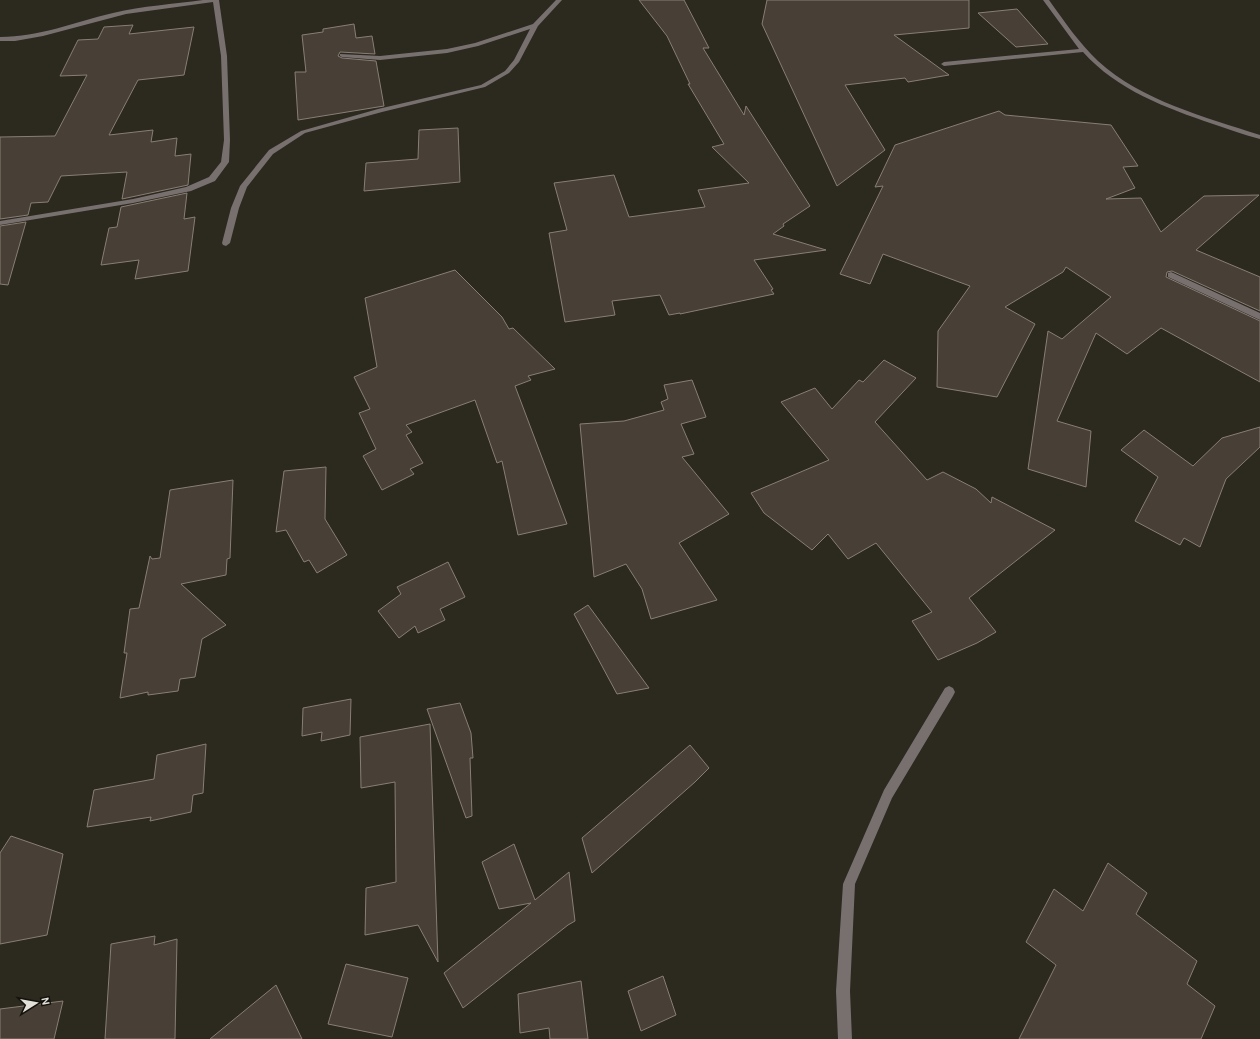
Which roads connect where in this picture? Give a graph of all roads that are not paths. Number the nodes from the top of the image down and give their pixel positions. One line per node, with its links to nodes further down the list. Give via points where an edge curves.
1 (216, 0): 5 (street, via 114,15 15,40); 10 (street, via 224,56 227,140 225,162 212,179 188,189 133,201)
2 (559, 0): 4 (street)
3 (1046, 0): 6 (street)
4 (535, 25): 7 (street, via 482,43 447,51 380,58); 11 (street, via 517,61 507,72 483,86 380,110 303,132 271,152 244,186)
5 (0, 39)
6 (1084, 50): 8 (street); 9 (street, via 1104,69 1139,93)
7 (342, 55)
8 (944, 64)
9 (1260, 137)
10 (0, 222)
11 (226, 243)
12 (1171, 275): 13 (street)
13 (1260, 318)
14 (949, 692): 15 (street, via 888,794 849,884 843,991)
15 (845, 1039)

